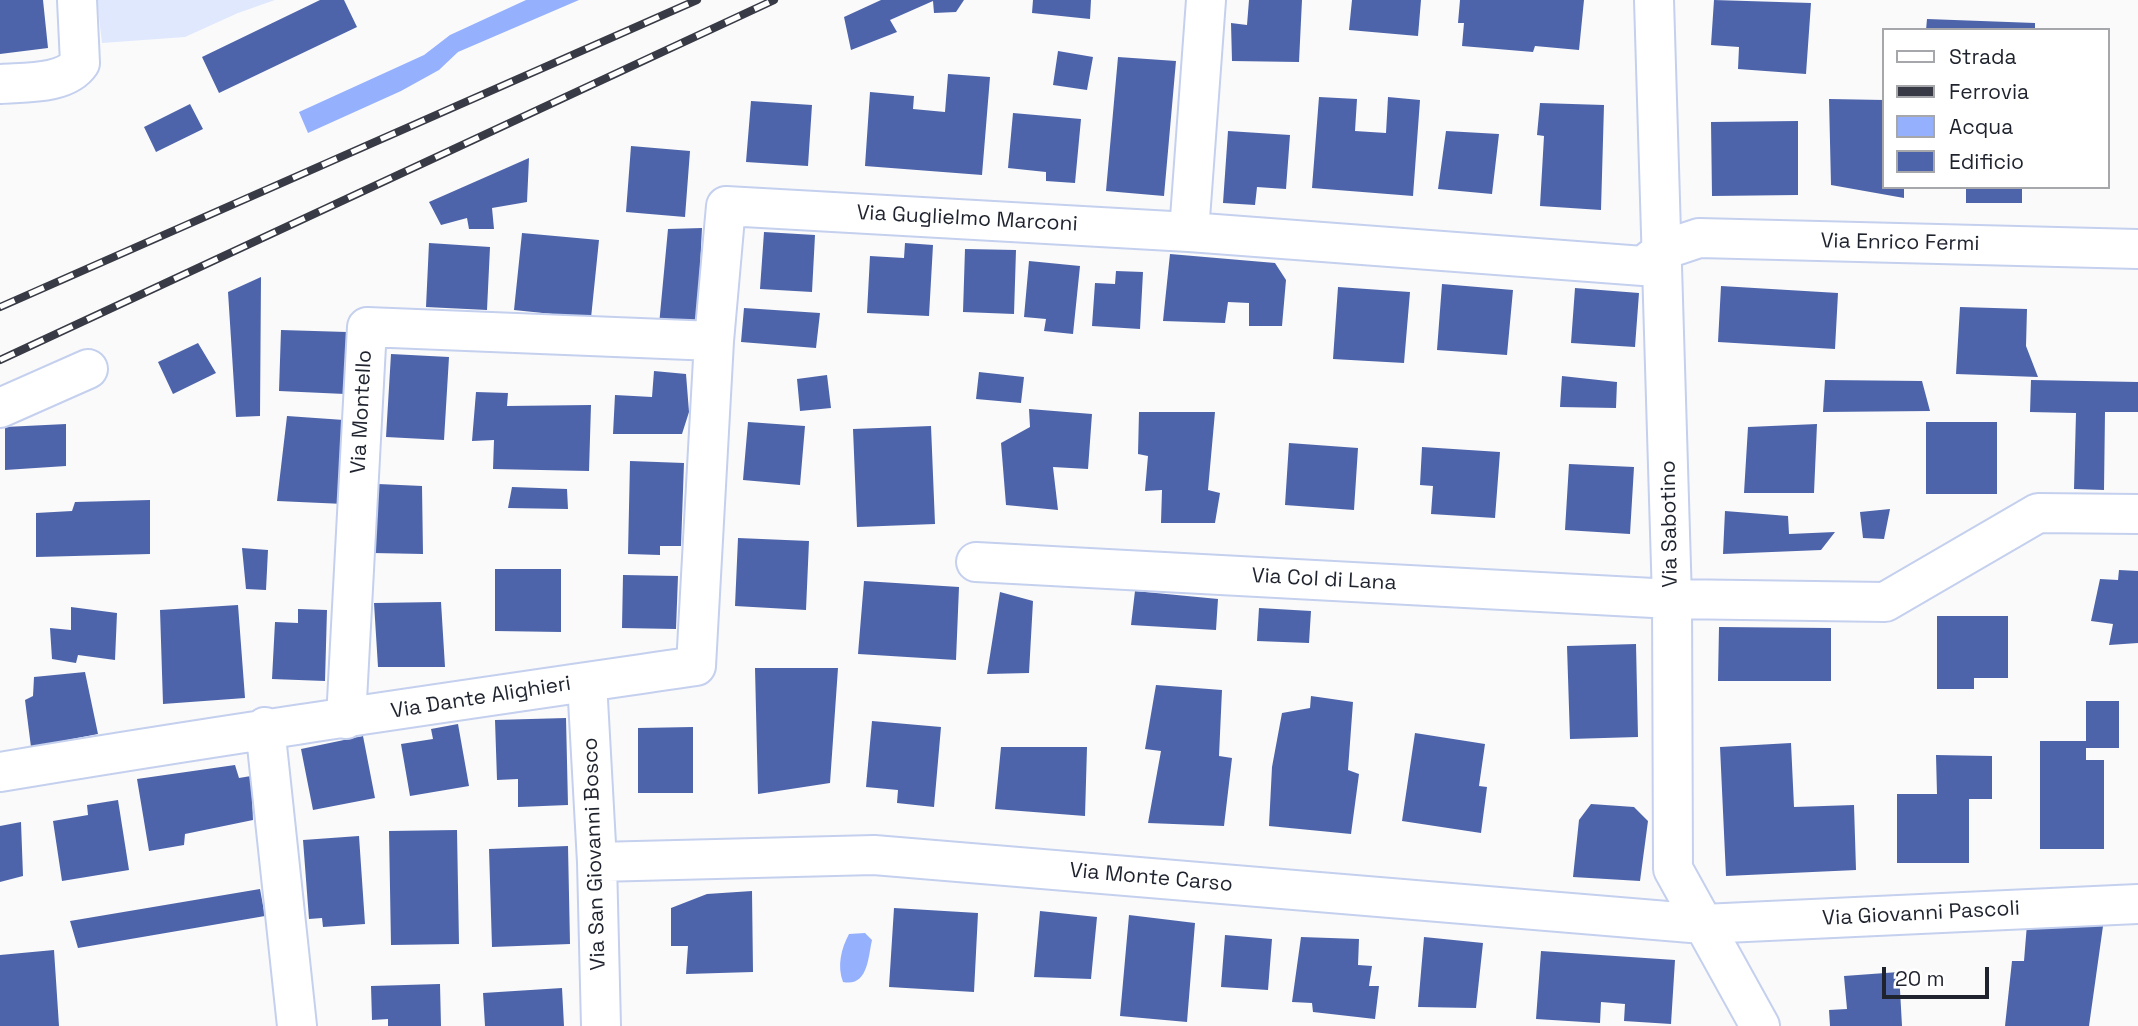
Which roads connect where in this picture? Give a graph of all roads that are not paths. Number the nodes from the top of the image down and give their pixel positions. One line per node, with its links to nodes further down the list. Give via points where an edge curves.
1 (77, 0): 4 (street, via 80,64 67,75)
2 (1206, 0): 5 (street)
3 (1654, 0): 7 (street, Via Sabotino)
4 (0, 84)
5 (1189, 232): 7 (street, Via Guglielmo Marconi, via 1643,266); 8 (street, Via Guglielmo Marconi, via 726,206)
6 (2138, 249): 7 (street, Via Enrico Fermi, via 1699,238)
7 (1663, 250): 13 (street, Via Sabotino)
8 (714, 341): 14 (street, Via Guglielmo Marconi); 16 (street, Via Montello, via 367,327)
9 (88, 369): 10 (street)
10 (0, 408)
11 (2138, 514): 13 (street, Via Col di Lana, via 2038,513 1885,602)
12 (976, 562): 13 (street, Via Col di Lana)
13 (1672, 599): 21 (street, Via Sabotino, via 1673,869)
14 (696, 666): 15 (street, Via Dante Alighieri)
15 (587, 682): 16 (street, Via Dante Alighieri); 19 (street, Via San Giovanni Bosco)
16 (346, 719): 17 (street, Via Dante Alighieri)
17 (265, 727): 18 (street, Via Dante Alighieri); 22 (street)
18 (0, 772)
19 (597, 862): 21 (street, Via Monte Carso, via 874,855); 23 (street, Via San Giovanni Bosco)
20 (2138, 904): 21 (street, Via Giovanni Pascoli)
21 (1703, 923): 24 (street, Via Sabotino)
22 (297, 1026)
23 (601, 1026)
24 (1760, 1026)

